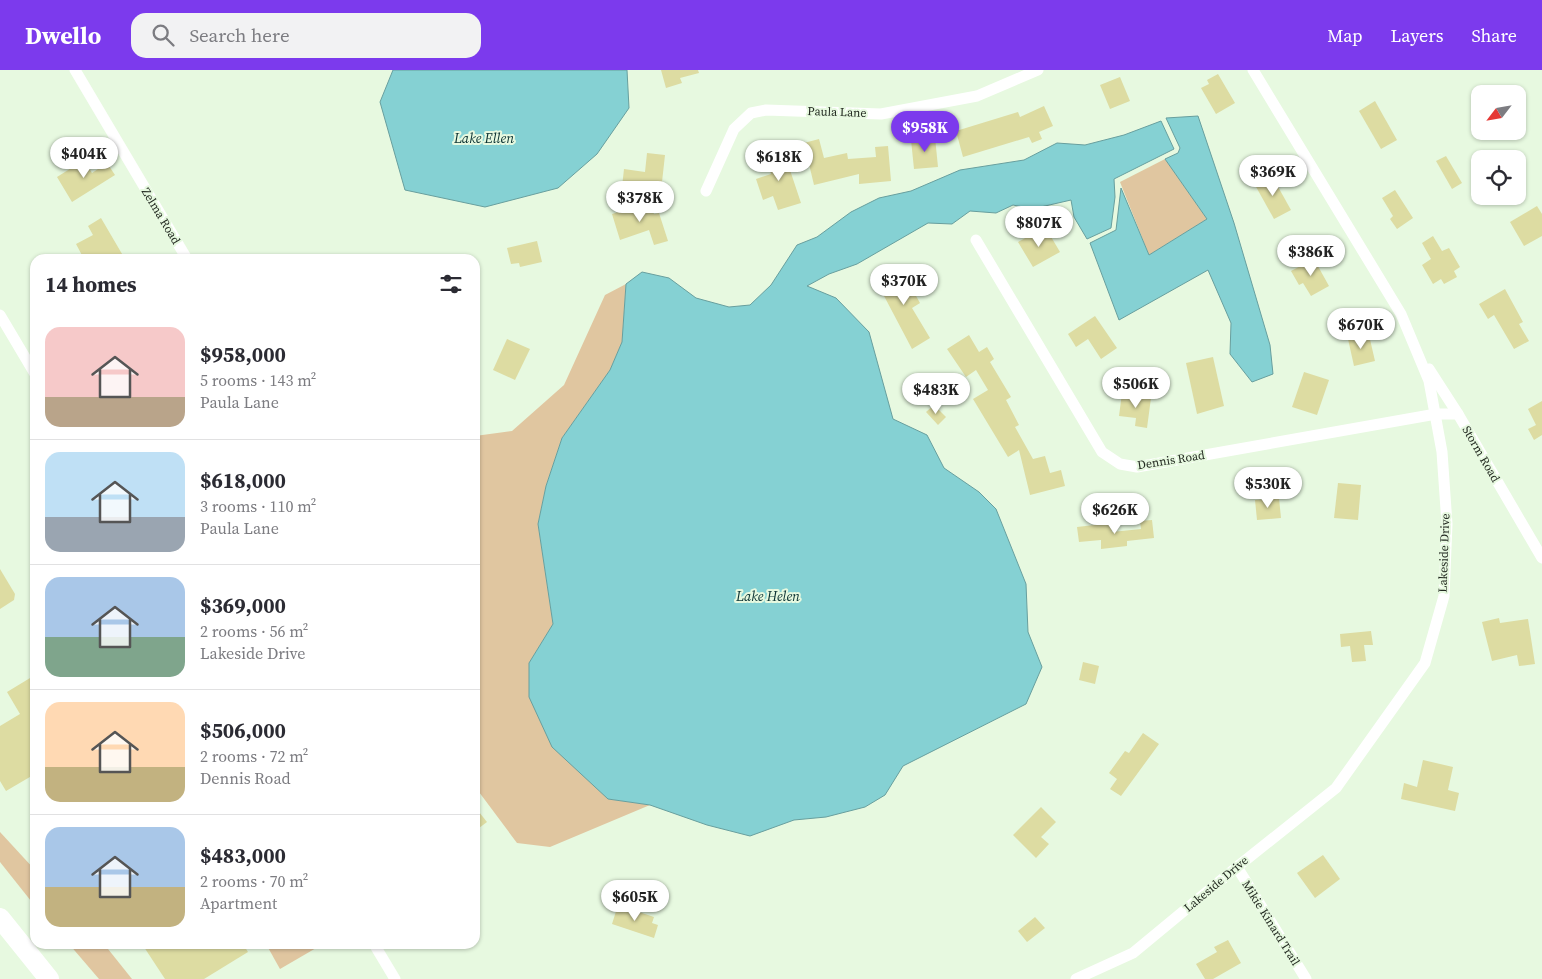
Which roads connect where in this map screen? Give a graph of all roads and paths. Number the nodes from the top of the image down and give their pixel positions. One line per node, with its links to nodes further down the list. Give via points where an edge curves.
1 (75, 70): 6 (street, Zelma Road)
2 (1038, 70): 4 (street, Paula Lane, via 977,96 881,114 766,110 751,113 734,129)
3 (1253, 70): 8 (street, Lakeside Drive, via 1401,314)
4 (706, 190)
5 (976, 240): 10 (street, Dennis Road, via 1102,452 1120,464 1137,467)
6 (184, 254)
7 (0, 315): 9 (street)
8 (1418, 351): 10 (street, Lakeside Drive); 11 (street, Storm Road)
9 (30, 366)
10 (1436, 414): 11 (street, Dennis Road); 13 (street, Lakeside Drive, via 1447,524 1444,587 1425,663 1336,788)
11 (1458, 414): 12 (street, Storm Road)
12 (1542, 558)
13 (1237, 867): 18 (street, Lakeside Drive, via 1133,954); 19 (street, Mikie Kinard Trail)
14 (0, 918): 16 (highway)
15 (377, 949): 17 (street)
16 (49, 979)
17 (395, 979)
18 (1076, 979)
19 (1306, 979)

